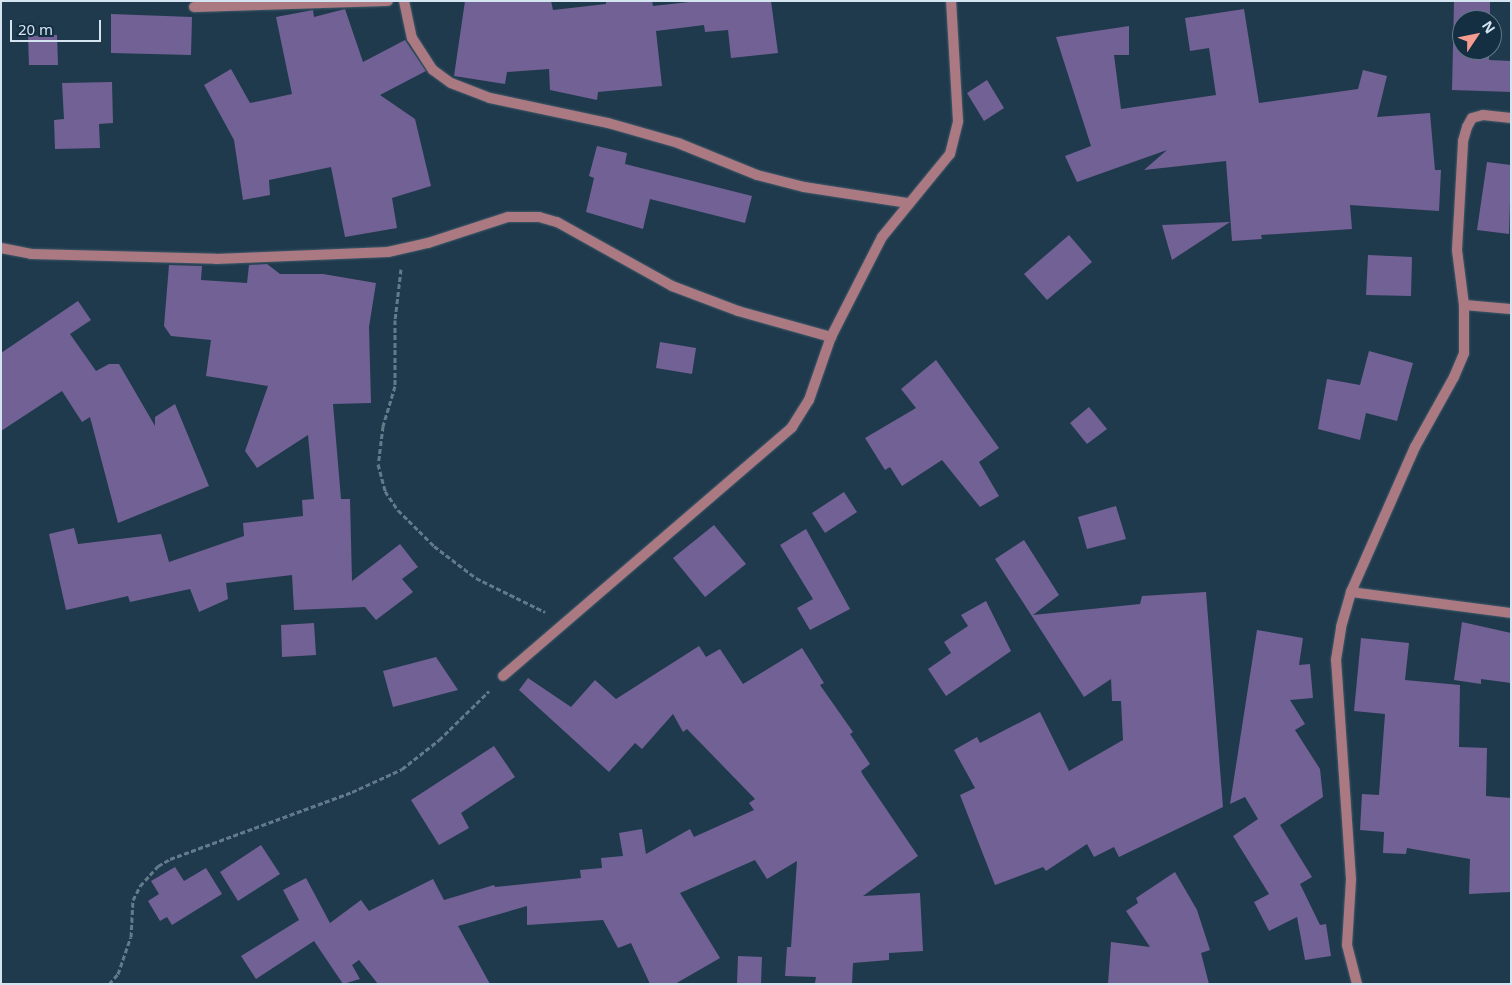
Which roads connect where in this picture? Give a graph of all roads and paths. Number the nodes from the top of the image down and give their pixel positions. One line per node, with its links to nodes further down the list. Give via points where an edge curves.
1 (388, 1): 4 (street)
2 (404, 1): 6 (street, via 412,38 433,70 458,86 490,98 608,123 678,143 756,175 804,187)
3 (951, 1): 6 (street, via 958,121 950,154)
4 (194, 7)
5 (1511, 118): 9 (street, via 1494,114 1472,118 1463,141 1457,250)
6 (907, 203): 11 (street, via 882,237)
7 (1, 248): 8 (street, via 31,254 216,259)
8 (404, 249): 11 (street, via 508,217 539,217 557,222 672,286 738,311); 14 (path, via 395,320 395,386 383,426 378,464 385,491 398,510 434,546 476,578)
9 (1464, 305): 10 (street); 12 (street, via 1464,353 1415,447)
10 (1511, 309)
11 (831, 337): 14 (street, via 809,400 792,427)
12 (1351, 592): 13 (street); 17 (street, via 1336,660 1352,879 1347,945)
13 (1511, 613)
14 (567, 623): 15 (street)
15 (504, 676): 16 (path, via 439,740 402,769 352,792 158,866 140,886 133,900 131,938 118,974)
16 (109, 984)
17 (1357, 984)

